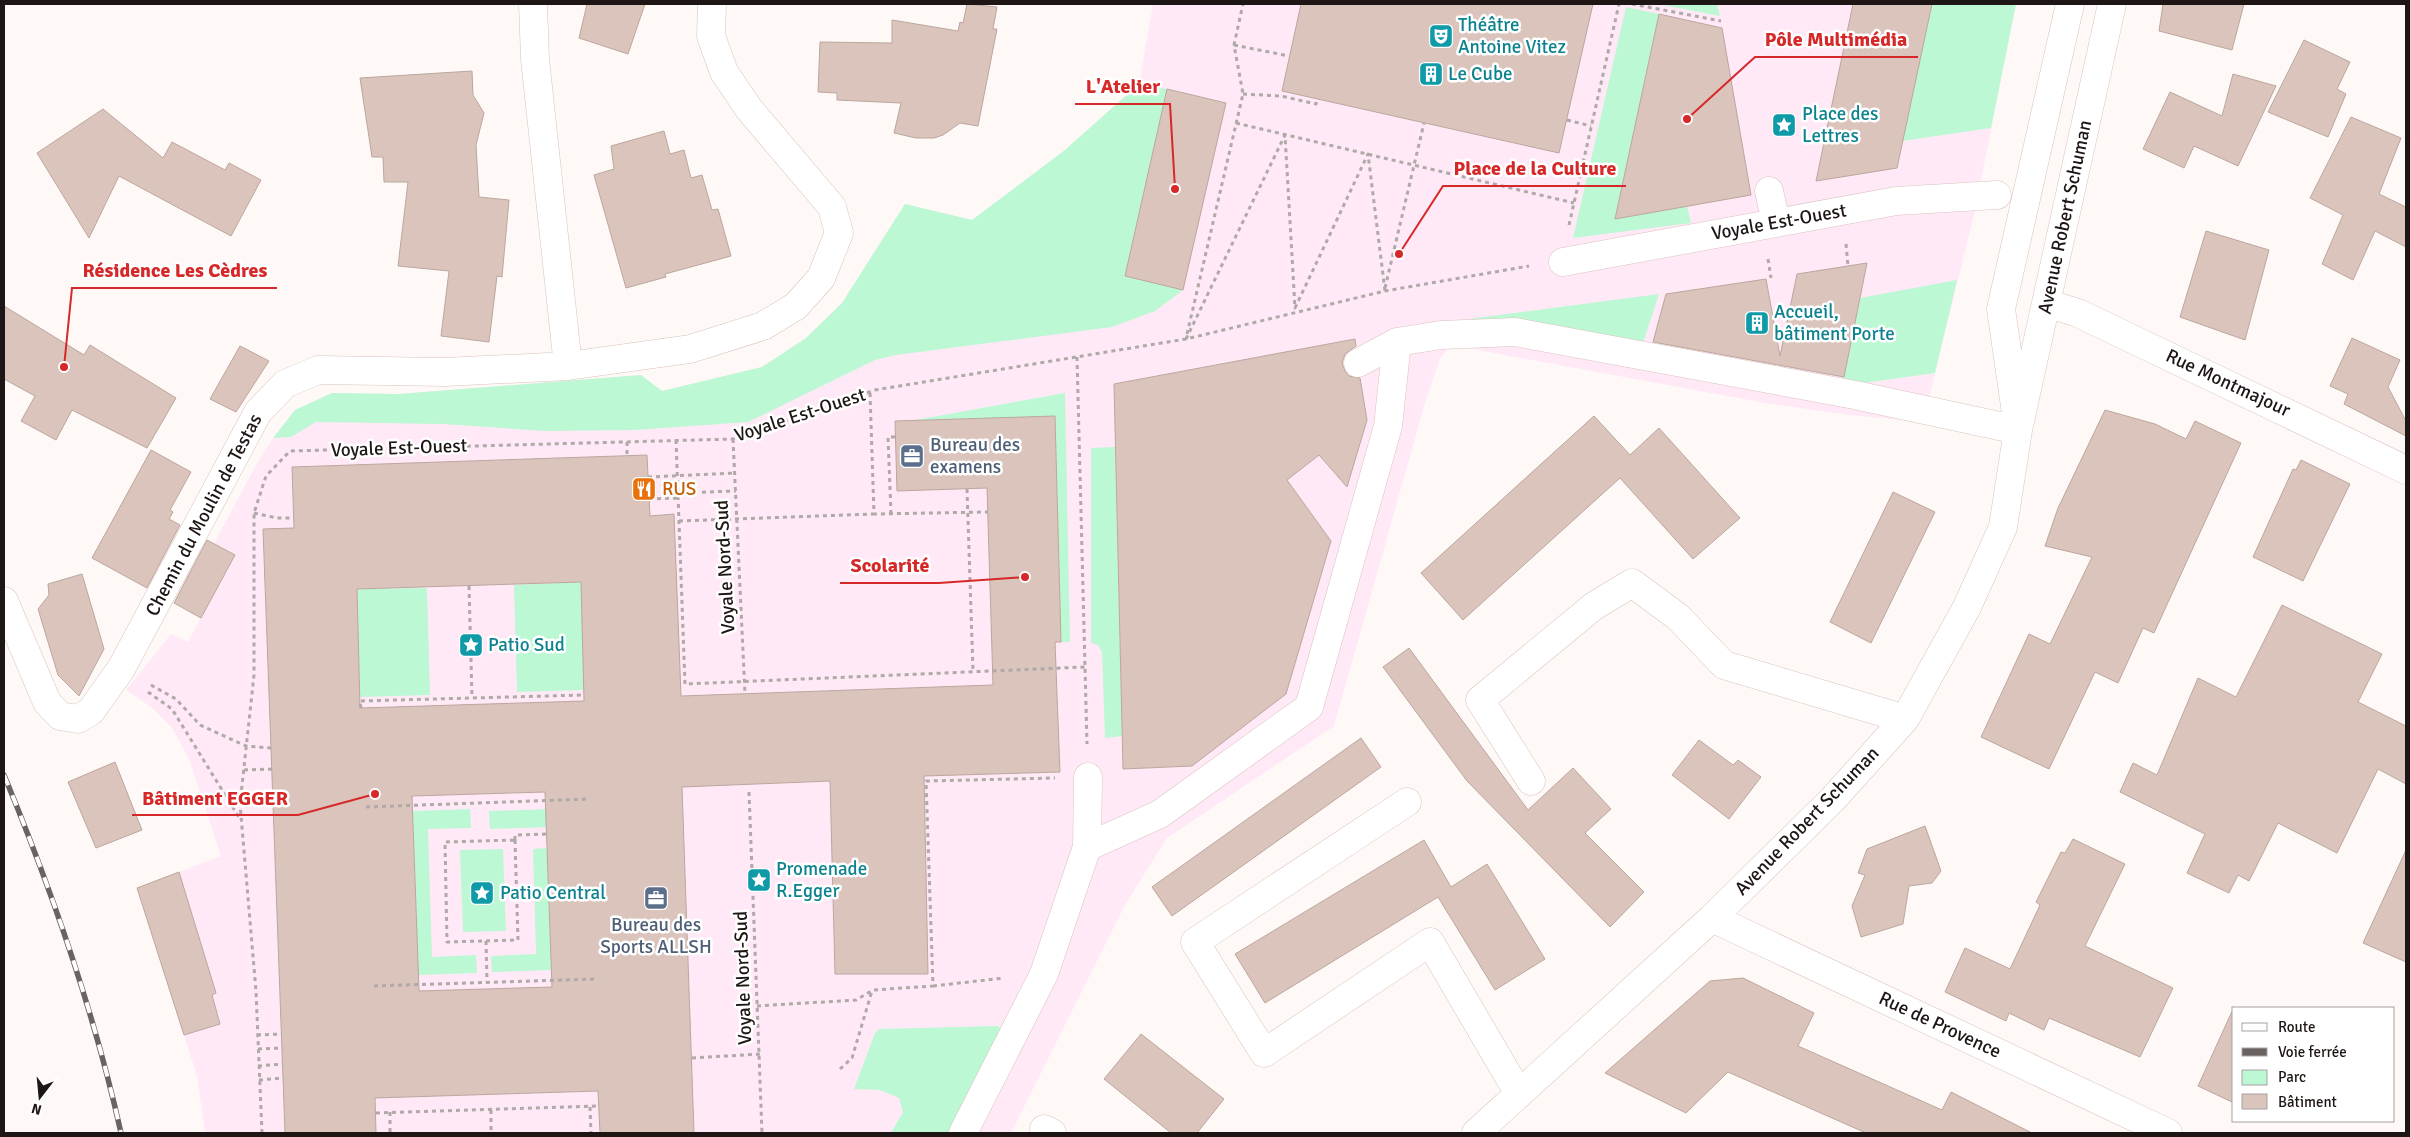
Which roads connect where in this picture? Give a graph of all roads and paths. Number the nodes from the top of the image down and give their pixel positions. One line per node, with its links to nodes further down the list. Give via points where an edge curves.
1 (532, 4): 33 (street)
2 (712, 4): 33 (street, Chemin du Moulin de Testas, via 711,36 724,72 749,109 832,207 838,233 821,278 796,306 763,326 690,349)
3 (1243, 4): 9 (path)
4 (1619, 4): 16 (path)
5 (1632, 4): 8 (path)
6 (2070, 4): 35 (street, Avenue Robert Schuman, via 2001,309)
7 (2112, 4): 28 (street, Avenue Robert Schuman)
8 (1720, 21)
9 (1234, 44): 10 (path); 11 (path)
10 (1289, 56)
11 (1243, 94): 12 (path, via 1281,96 1316,104); 14 (path)
12 (1317, 99)
13 (1567, 120): 16 (path)
14 (1236, 123): 17 (path); 29 (path)
15 (1424, 123): 19 (path)
16 (1591, 126): 22 (path)
17 (1285, 134): 18 (path); 18 (path, via 1296,308); 29 (path)
18 (1368, 154): 19 (path); 27 (path)
19 (1414, 166): 22 (path); 27 (path)
20 (1770, 191): 23 (street)
21 (1997, 195): 23 (street, Voyale Est-Ouest, via 1896,201)
22 (1574, 203): 24 (path)
23 (1776, 222): 25 (street, Voyale Est-Ouest)
24 (1568, 229)
25 (1563, 262)
26 (1531, 266): 27 (path)
27 (1384, 291): 29 (path, Voyale Est-Ouest)
28 (2046, 303): 35 (street, Avenue Robert Schuman); 41 (street, Rue Montmajour, via 2078,313)
29 (1186, 340): 31 (path, Voyale Est-Ouest)
30 (1397, 342): 32 (street); 35 (street, via 1441,335 1515,332); 83 (street, via 1388,426 1309,707 1160,814)
31 (1077, 358): 34 (path, Voyale Est-Ouest); 60 (path)
32 (1358, 363)
33 (568, 366): 59 (street, Chemin du Moulin de Testas, via 445,372 318,370 285,384 258,412 121,668 90,711 78,720 60,716 47,702)
34 (870, 393): 37 (path, Voyale Est-Ouest); 53 (path)
35 (2018, 430): 69 (street, Avenue Robert Schuman, via 2003,528 1968,607)
36 (895, 436): 54 (path, via 888,437)
37 (733, 439): 38 (path, Voyale Est-Ouest); 42 (path, Voyale Nord-Sud)
38 (676, 440): 39 (path, Voyale Est-Ouest); 43 (path)
39 (627, 442): 40 (path); 52 (path, Voyale Est-Ouest, via 290,451 266,476)
40 (628, 455)
41 (2405, 465)
42 (735, 473): 43 (path); 46 (path, Voyale Nord-Sud)
43 (678, 476): 44 (path); 47 (path)
44 (648, 477)
45 (967, 489): 50 (path)
46 (736, 491): 47 (path); 56 (path, Voyale Nord-Sud)
47 (678, 493): 48 (path)
48 (678, 498): 49 (path); 57 (path)
49 (649, 499)
50 (968, 512): 51 (path); 54 (path); 61 (path)
51 (988, 512)
52 (254, 513): 55 (path); 70 (path, via 254,675)
53 (874, 514): 54 (path); 56 (path)
54 (890, 514)
55 (294, 518)
56 (737, 519): 57 (path); 63 (path, Voyale Nord-Sud)
57 (679, 521): 63 (path, via 685,684)
58 (469, 586): 67 (path)
59 (4, 601)
60 (1085, 666): 61 (path); 74 (path)
61 (973, 671): 63 (path)
62 (144, 681): 70 (path, via 176,699 200,725)
63 (744, 682): 65 (path, Voyale Nord-Sud)
64 (146, 690): 80 (path, via 172,709)
65 (745, 694)
66 (584, 695): 67 (path)
67 (472, 698): 68 (path, via 360,701)
68 (361, 708)
69 (1905, 719): 75 (street, via 1724,665 1678,617 1632,583 1594,606 1480,700); 84 (street, Avenue Robert Schuman, via 1833,799)
70 (246, 746): 71 (path); 73 (path)
71 (271, 748)
72 (272, 769): 73 (path)
73 (244, 770): 80 (path)
74 (1088, 777): 83 (street); 90 (path, via 926,781)
75 (1531, 781)
76 (749, 792): 92 (path, Voyale Nord-Sud)
77 (589, 800): 79 (path)
78 (1407, 802): 104 (street, via 1195,942 1264,1054 1430,942)
79 (366, 807)
80 (241, 821): 94 (path)
81 (546, 834): 82 (path, via 515,835)
82 (515, 840): 85 (path, via 518,940); 85 (path, via 445,842 447,942)
83 (1087, 848): 86 (street)
84 (1712, 918): 104 (street, Avenue Robert Schuman); 110 (street, Rue de Provence)
85 (486, 941): 88 (path)
86 (1044, 974): 90 (path); 116 (street)
87 (596, 979): 88 (path)
88 (487, 982): 89 (path)
89 (374, 986)
90 (932, 986): 91 (path)
91 (872, 990): 92 (path, via 856,1000); 101 (path, via 852,1058)
92 (757, 1006): 97 (path, Voyale Nord-Sud)
93 (282, 1034): 94 (path)
94 (258, 1035): 96 (path)
95 (282, 1048): 96 (path)
96 (258, 1049): 100 (path)
97 (760, 1054): 98 (path); 115 (path, Voyale Nord-Sud)
98 (692, 1058)
99 (283, 1064): 100 (path)
100 (258, 1066): 103 (path)
101 (840, 1069)
102 (283, 1078): 103 (path)
103 (259, 1080): 111 (path)
104 (1519, 1094): 117 (street, Avenue Robert Schuman)
105 (590, 1106): 106 (path); 107 (path); 114 (path)
106 (599, 1106)
107 (491, 1110): 108 (path); 113 (path)
108 (390, 1112): 109 (path); 112 (path)
109 (376, 1113)
110 (2160, 1132)
111 (262, 1133)
112 (390, 1133)
113 (491, 1133)
114 (591, 1133)
115 (762, 1133)
116 (963, 1133)
117 (1476, 1133)

